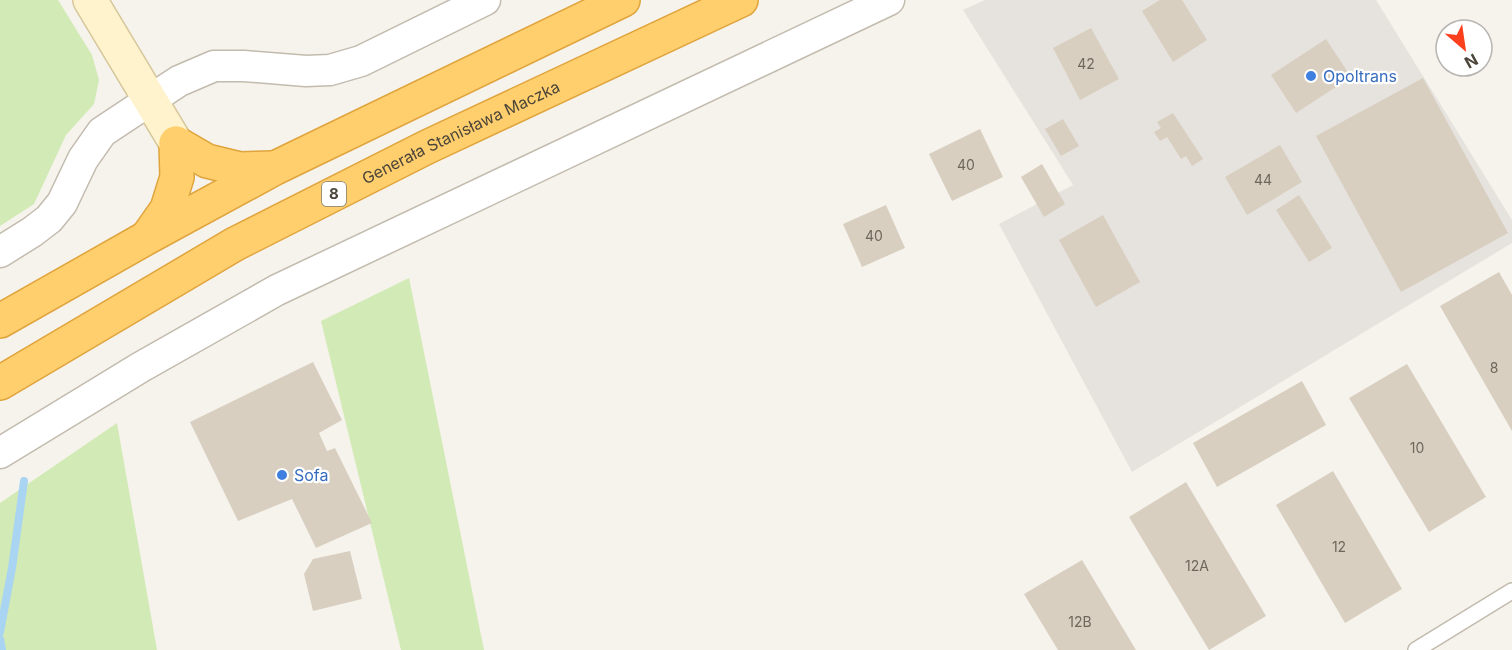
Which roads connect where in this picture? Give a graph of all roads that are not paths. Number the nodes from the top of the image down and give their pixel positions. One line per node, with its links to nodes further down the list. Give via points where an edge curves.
1 (90, 0): 6 (street)
2 (485, 0): 6 (street, via 351,64 306,71 214,66 179,81)
3 (623, 0): 8 (highway)
4 (741, 0): 12 (highway, Generała Stanisława Maczka / 8, via 427,147 235,244)
5 (889, 0): 13 (street, via 277,290)
6 (151, 100): 7 (street); 10 (street, via 102,132 49,219)
7 (176, 143): 8 (highway, via 207,161 240,170); 9 (highway, via 177,177 167,209)
8 (275, 168): 9 (highway)
9 (148, 237): 11 (highway)
10 (0, 252)
11 (0, 321)
12 (0, 383)
13 (0, 453)
14 (1512, 591): 15 (lane)
15 (1416, 650)

